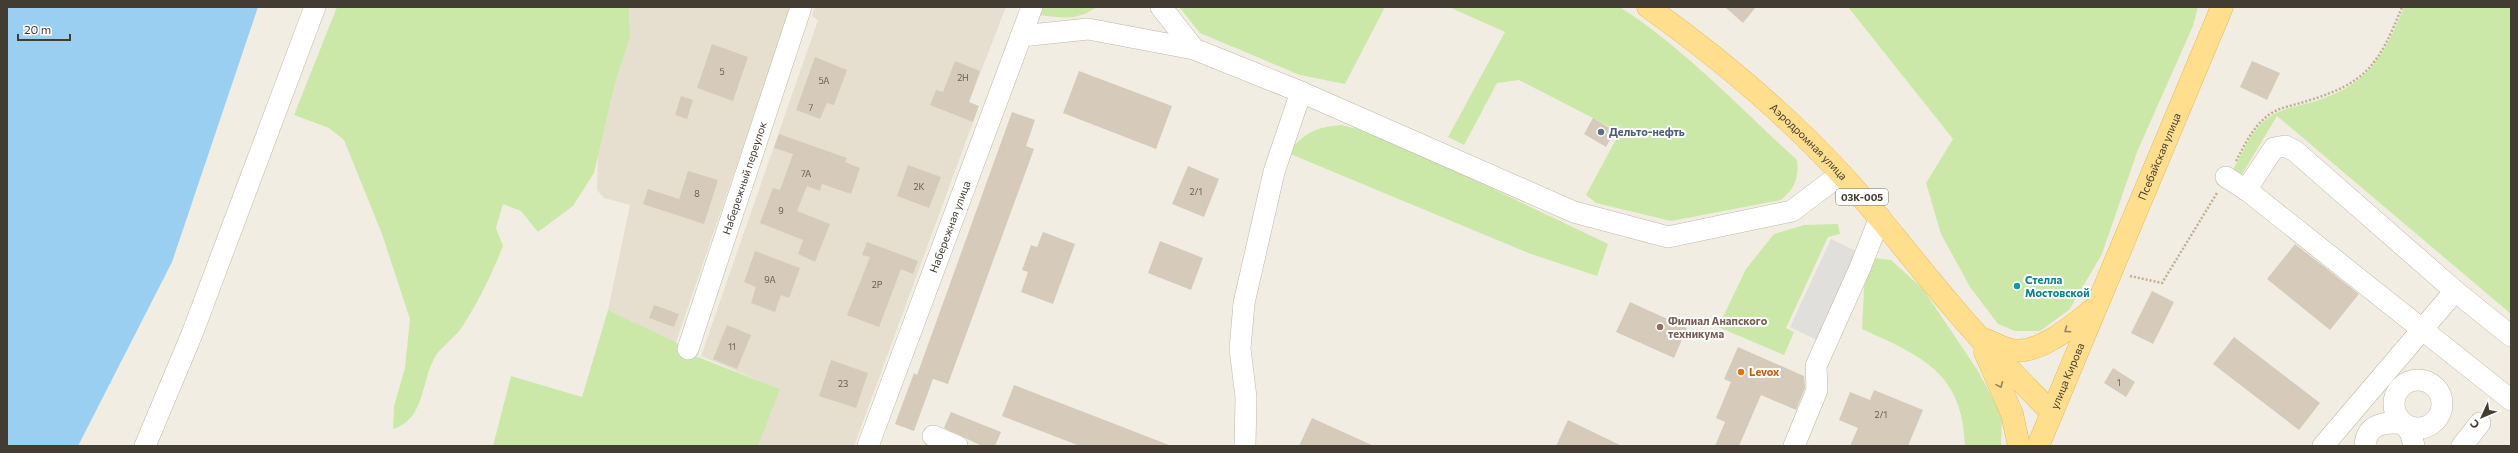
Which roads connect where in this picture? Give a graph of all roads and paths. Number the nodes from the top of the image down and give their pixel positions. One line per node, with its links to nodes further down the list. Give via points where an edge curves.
1 (315, 7): 26 (street, via 192,334)
2 (801, 7): 21 (street, Набережный переулок)
3 (1032, 7): 9 (street, Набережная улица)
4 (1161, 7): 10 (street)
5 (1648, 7): 12 (main road, Аэродромная улица / 03К-005, via 1702,45 1776,109)
6 (2211, 7): 8 (street)
7 (2222, 7): 8 (main road, Псебайская улица / 03К-005)
8 (2213, 30): 17 (main road, Псебайская улица / 03К-005)
9 (1021, 36): 10 (street, via 1088,29); 27 (street, Набережная улица)
10 (1194, 49): 11 (street)
11 (1301, 92): 12 (street, via 1574,212 1668,237 1792,211); 29 (street, via 1274,172 1244,303 1240,349 1246,397)
12 (1841, 174): 15 (main road, Аэродромная улица / 03К-005)
13 (2226, 177): 14 (street)
14 (2246, 190): 16 (street, via 2274,148 2285,146 2295,151); 18 (street)
15 (1880, 217): 19 (main road, Аэродромная улица / 03К-005); 30 (street, via 1816,366 1817,390)
16 (2455, 291): 18 (street); 20 (street)
17 (2097, 306): 19 (main road, Аэродромная улица / 03К-005, one-way to 19, via 2041,346 2012,350); 23 (main road, улица Кирова / 03К-005)
18 (2423, 330): 22 (street); 33 (street)
19 (1978, 336): 23 (main road, Аэродромная улица / 03К-005); 31 (main road, Аэродромная улица, one-way to 31, via 2012,414)
20 (2511, 336)
21 (688, 349)
22 (2508, 389)
23 (2052, 413): 32 (main road, улица Кирова)
24 (2480, 423): 36 (street)
25 (933, 436): 28 (street)
26 (145, 446)
27 (868, 446)
28 (957, 446)
29 (1245, 446)
30 (1794, 446)
31 (2019, 446)
32 (2038, 446)
33 (2323, 446)
34 (2365, 446): 35 (street, via 2367,436 2380,423 2388,421 2405,424)
35 (2414, 446)
36 (2462, 446)

